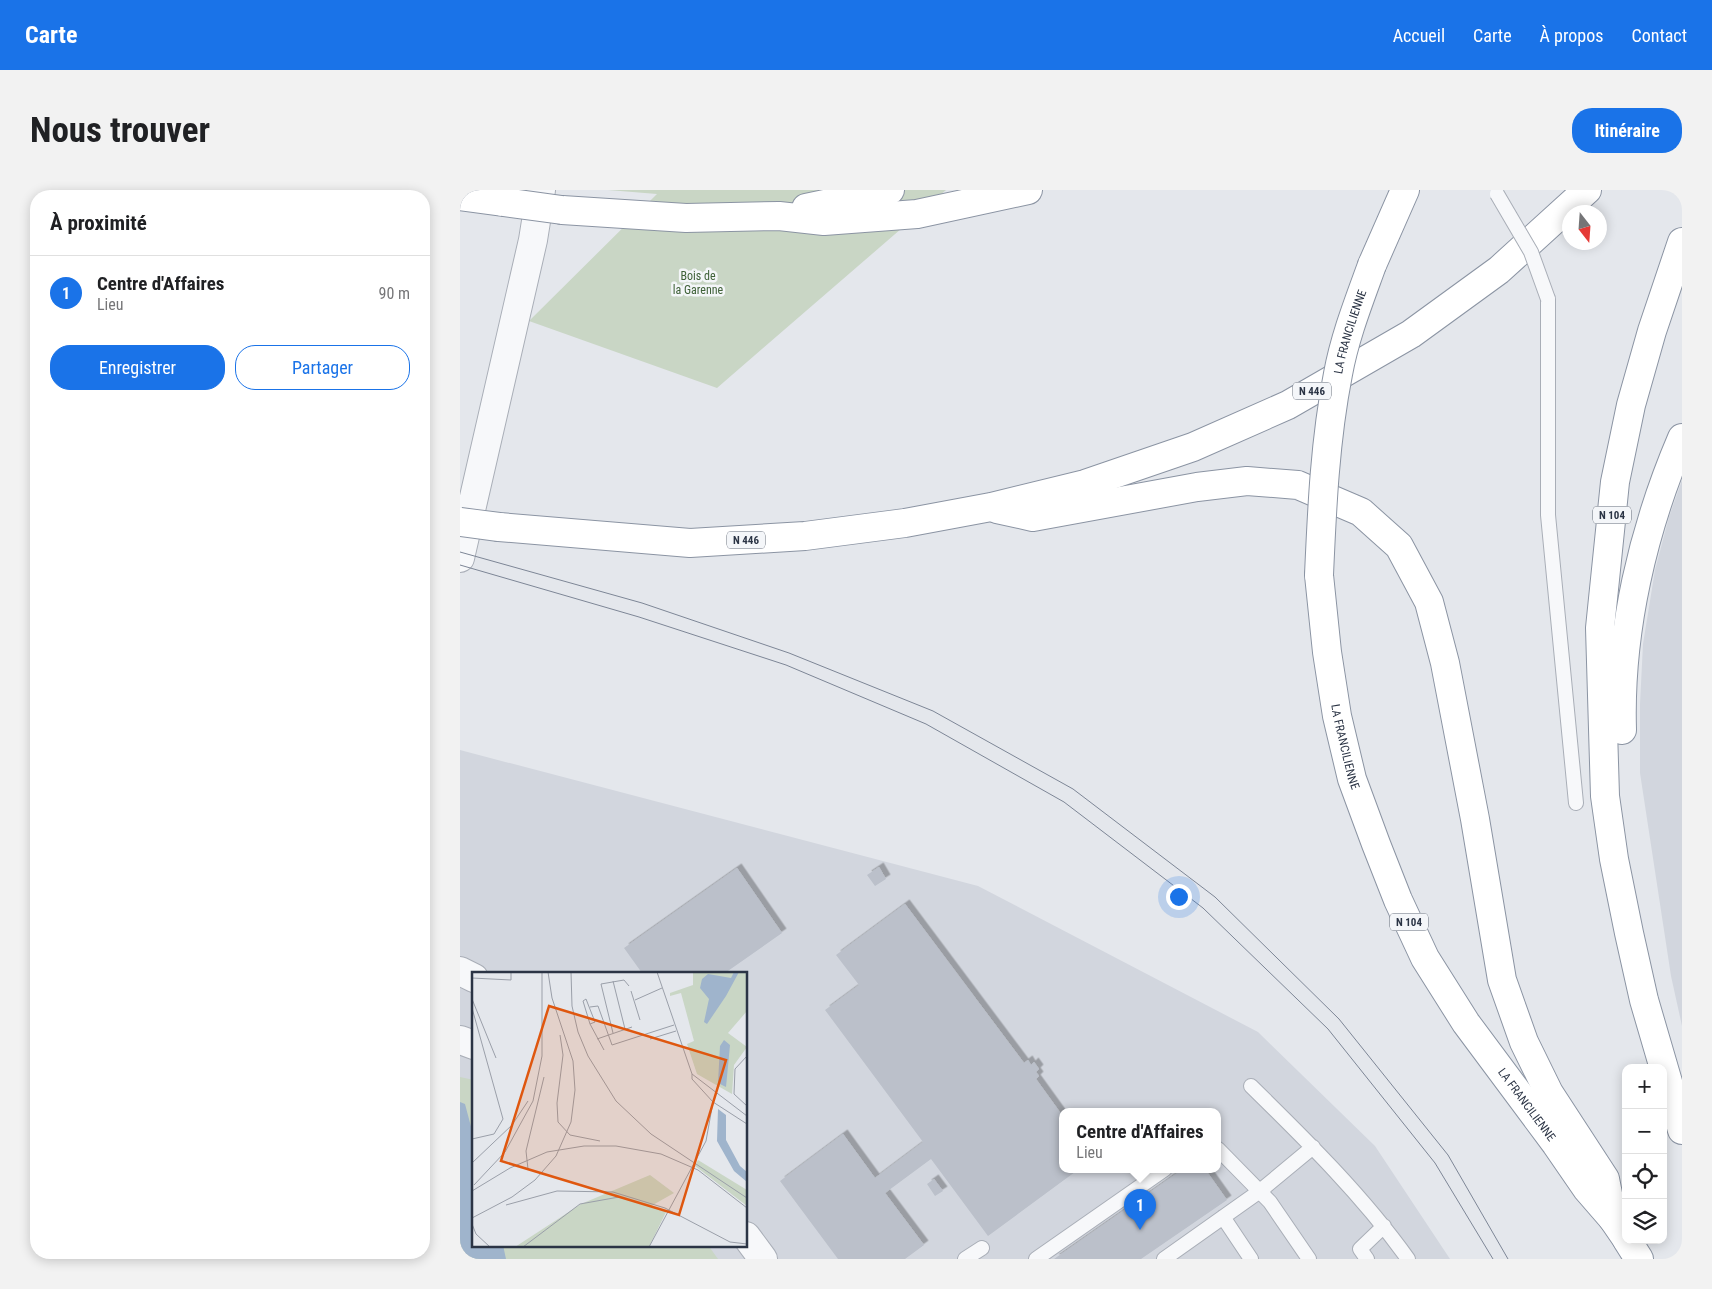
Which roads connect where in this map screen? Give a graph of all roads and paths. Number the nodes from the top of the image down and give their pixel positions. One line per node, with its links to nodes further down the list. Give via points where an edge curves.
1 (541, 190): 13 (street, via 531,249)
2 (890, 190): 8 (highway)
3 (1028, 190): 8 (highway, via 916,214 824,221)
4 (1405, 190): 26 (highway, LA FRANCILIENNE / N 104, bridge, via 1372,265 1350,328 1338,373 1324,475 1319,574 1337,716 1352,779 1398,900 1425,958 1466,1023)
5 (1587, 190): 11 (highway, N 446, via 1499,270 1419,328 1288,405 1193,447 1121,472)
6 (1497, 194): 15 (lane, bridge, via 1531,252 1548,299 1548,515)
7 (460, 196): 8 (highway, bridge, via 562,210 686,218)
8 (779, 216)
9 (1682, 242): 14 (highway, N 104, via 1631,404 1615,482 1600,628)
10 (1682, 438): 14 (highway, via 1654,513 1639,567 1621,697 1622,755)
11 (991, 507): 12 (highway, N 446, bridge, via 905,523 805,536 690,543); 26 (highway, via 1033,517 1247,481 1298,485 1361,512 1399,546 1429,602 1445,664 1502,980 1524,1042 1549,1093 1605,1178)
12 (460, 522)
13 (460, 558)
14 (1605, 796): 19 (highway, N 104, via 1614,859 1636,962)
15 (1576, 803)
16 (460, 1040): 17 (street)
17 (472, 1044)
18 (1251, 1086): 20 (lane)
19 (1682, 1130)
20 (1313, 1148): 23 (lane); 25 (lane)
21 (1221, 1151): 23 (lane)
22 (1159, 1173): 32 (lane)
23 (1260, 1192): 24 (lane); 35 (lane, via 1289,1227)
24 (1223, 1217): 33 (lane); 34 (lane)
25 (1384, 1226): 36 (lane, via 1360,1250); 37 (lane)
26 (1622, 1232)
27 (748, 1239): 30 (street)
28 (1630, 1244): 38 (highway, LA FRANCILIENNE / N 104)
29 (982, 1248): 31 (lane)
30 (763, 1259)
31 (965, 1259)
32 (1036, 1259)
33 (1164, 1259)
34 (1251, 1259)
35 (1309, 1259)
36 (1367, 1259)
37 (1408, 1259)
38 (1639, 1259)

